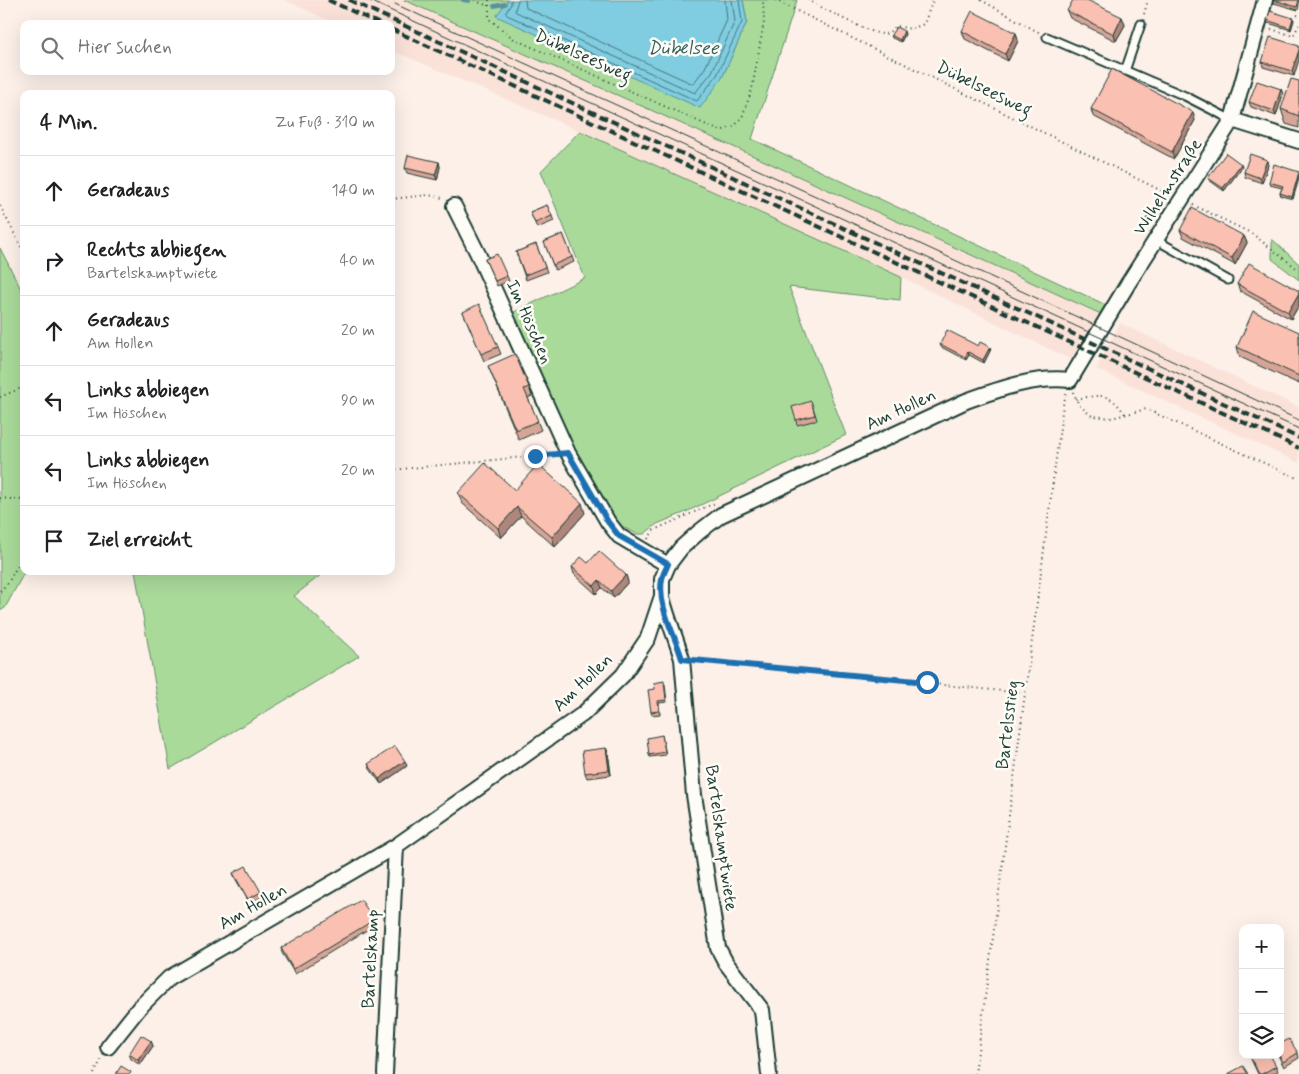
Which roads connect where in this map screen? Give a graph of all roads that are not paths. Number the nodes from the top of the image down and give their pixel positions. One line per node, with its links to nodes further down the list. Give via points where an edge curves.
1 (1265, 0): 5 (street, Wilhelmstraße)
2 (1141, 24): 4 (lane)
3 (1048, 37): 4 (lane)
4 (1125, 71): 5 (lane)
5 (1232, 120): 6 (street); 8 (street, Wilhelmstraße)
6 (1299, 141)
7 (454, 206): 11 (street, Im Höschen, via 568,453 608,522 619,536)
8 (1156, 240): 9 (lane); 10 (street, Wilhelmstraße)
9 (1228, 280)
10 (1070, 380): 11 (street, Am Hollen, via 1039,381 966,401 721,515 681,548)
11 (668, 564): 12 (street, Am Hollen, via 662,579)
12 (662, 596): 13 (street, Am Hollen, via 648,638 623,675 583,714); 16 (street, Bartelskamptwiete, via 682,659 694,795 718,948 726,964 762,1010)
13 (396, 846): 14 (street, Am Hollen, via 170,978 139,1008); 15 (street, Bartelskamp)
14 (108, 1047)
15 (385, 1074)
16 (769, 1074)

